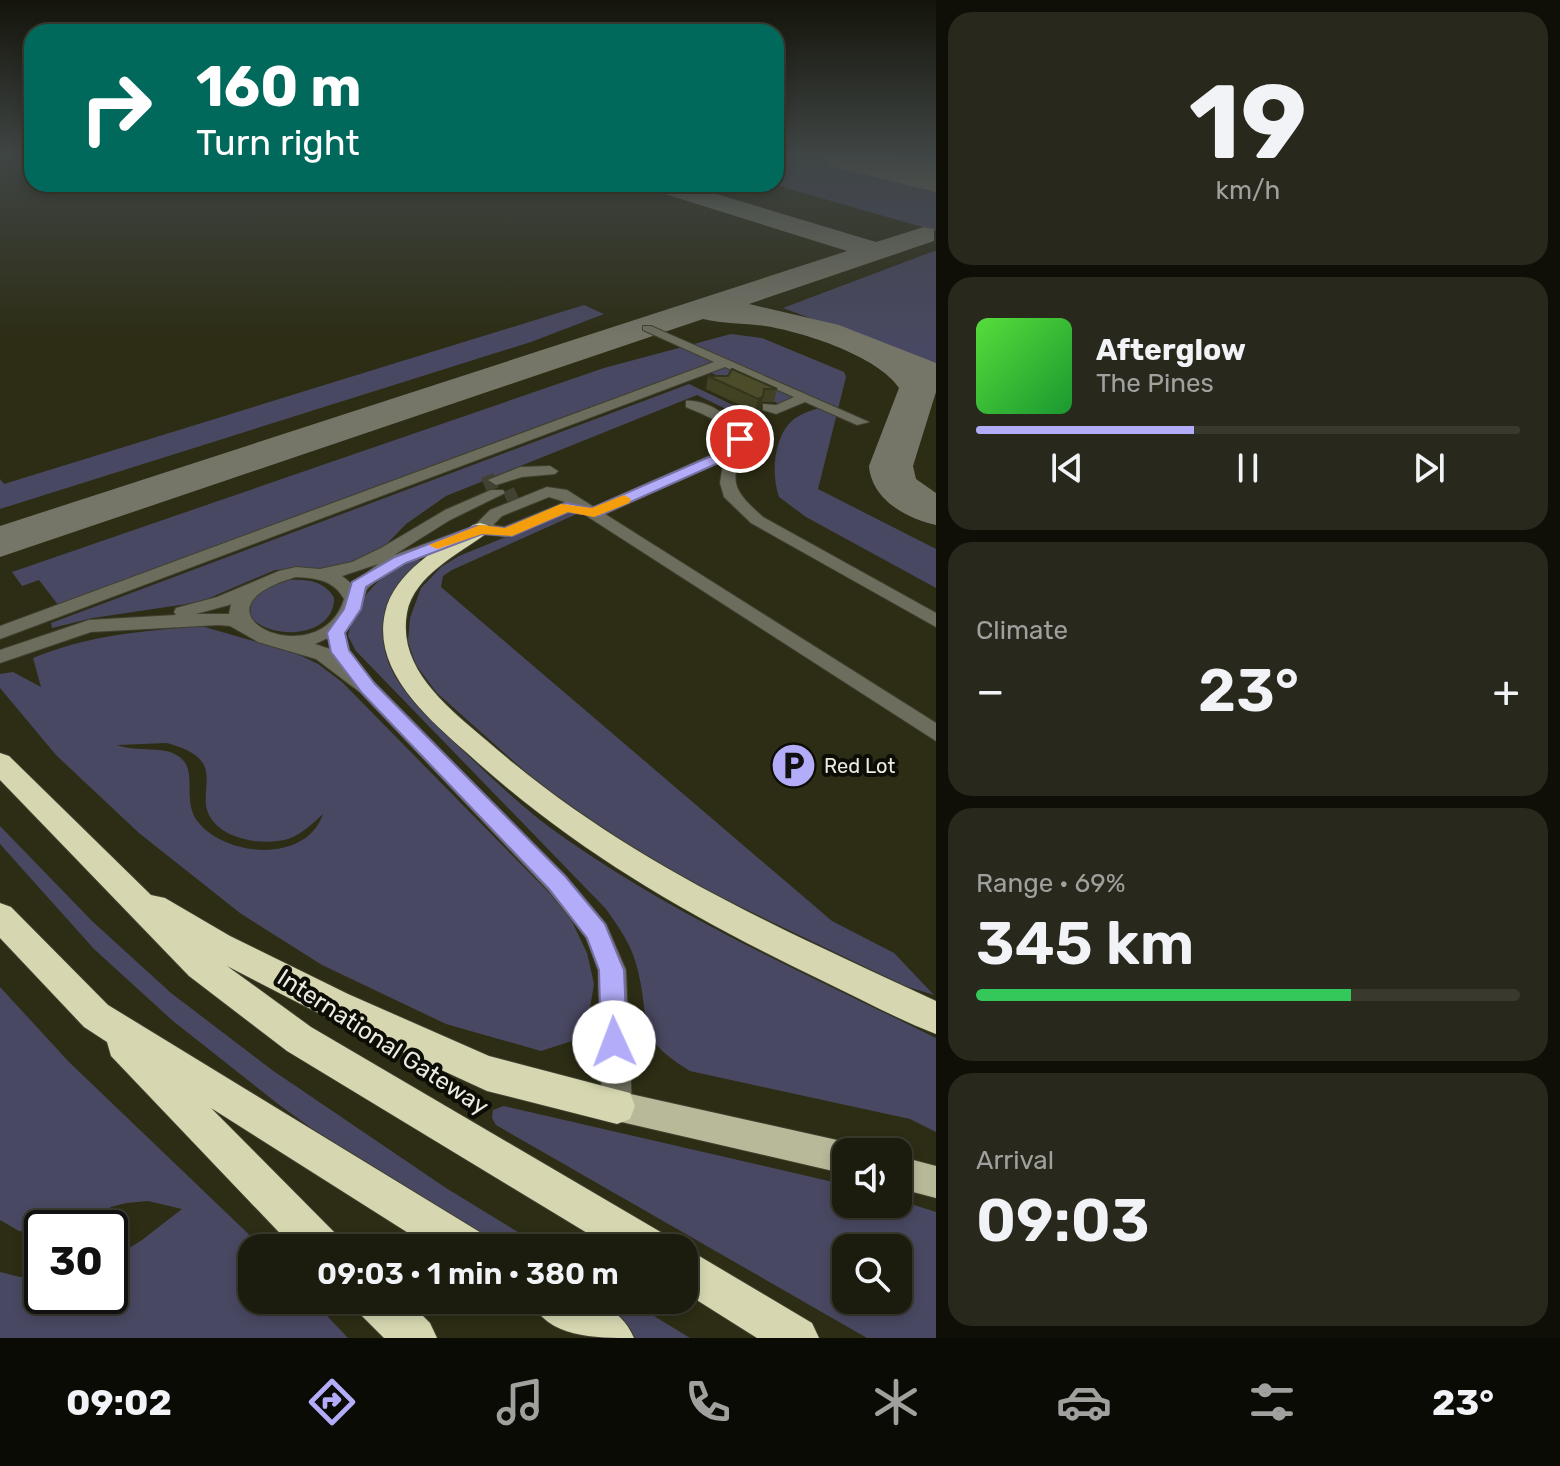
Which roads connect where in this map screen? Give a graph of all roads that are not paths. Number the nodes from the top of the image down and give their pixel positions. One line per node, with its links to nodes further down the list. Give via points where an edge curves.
1 (647, 328): 2 (street)
2 (726, 362): 3 (street); 5 (street)
3 (698, 373): 4 (street); 20 (street)
4 (721, 383)
5 (806, 397): 7 (street, via 776,410); 8 (street)
6 (691, 404): 9 (street, via 737,431 740,439)
7 (768, 407)
8 (862, 422)
9 (731, 460): 11 (street, via 714,459); 16 (street, via 732,497 757,520)
10 (500, 489): 10 (street, via 539,485 550,471 520,472); 13 (street, via 387,554 353,569)
11 (583, 506): 12 (street, via 569,506 506,532); 12 (street, via 556,496); 24 (street)
12 (485, 530): 15 (street, via 375,573 358,585); 29 (highway, via 416,579 397,610 401,662 421,694 507,775 619,857)
13 (321, 574): 14 (street, via 296,572); 15 (street, via 340,581)
14 (259, 584): 17 (street, via 211,605); 19 (street, via 239,611)
15 (353, 599): 18 (street)
16 (936, 621)
17 (136, 622): 19 (street, via 219,619); 22 (street, via 61,633)
18 (341, 624): 21 (street, via 322,635); 23 (street, via 335,638 340,652)
19 (248, 628): 21 (street)
20 (0, 633)
21 (284, 641): 23 (street, via 323,654)
22 (0, 657)
23 (368, 688): 30 (street, via 563,889 604,943 612,970)
24 (936, 733)
25 (0, 763): 26 (highway, International Gateway)
26 (118, 885): 30 (highway, via 219,946 487,1073); 36 (highway, International Gateway, via 201,966 299,1039)
27 (0, 917): 28 (highway)
28 (96, 1016): 34 (highway); 35 (highway)
29 (936, 1018)
30 (617, 1106): 31 (main road)
31 (832, 1155)
32 (912, 1176): 33 (main road)
33 (936, 1182)
34 (308, 1234)
35 (446, 1234)
36 (626, 1234)
37 (698, 1277): 42 (highway)
38 (390, 1314): 40 (highway)
39 (573, 1314): 41 (highway)
40 (415, 1338)
41 (612, 1338)
42 (797, 1338)

